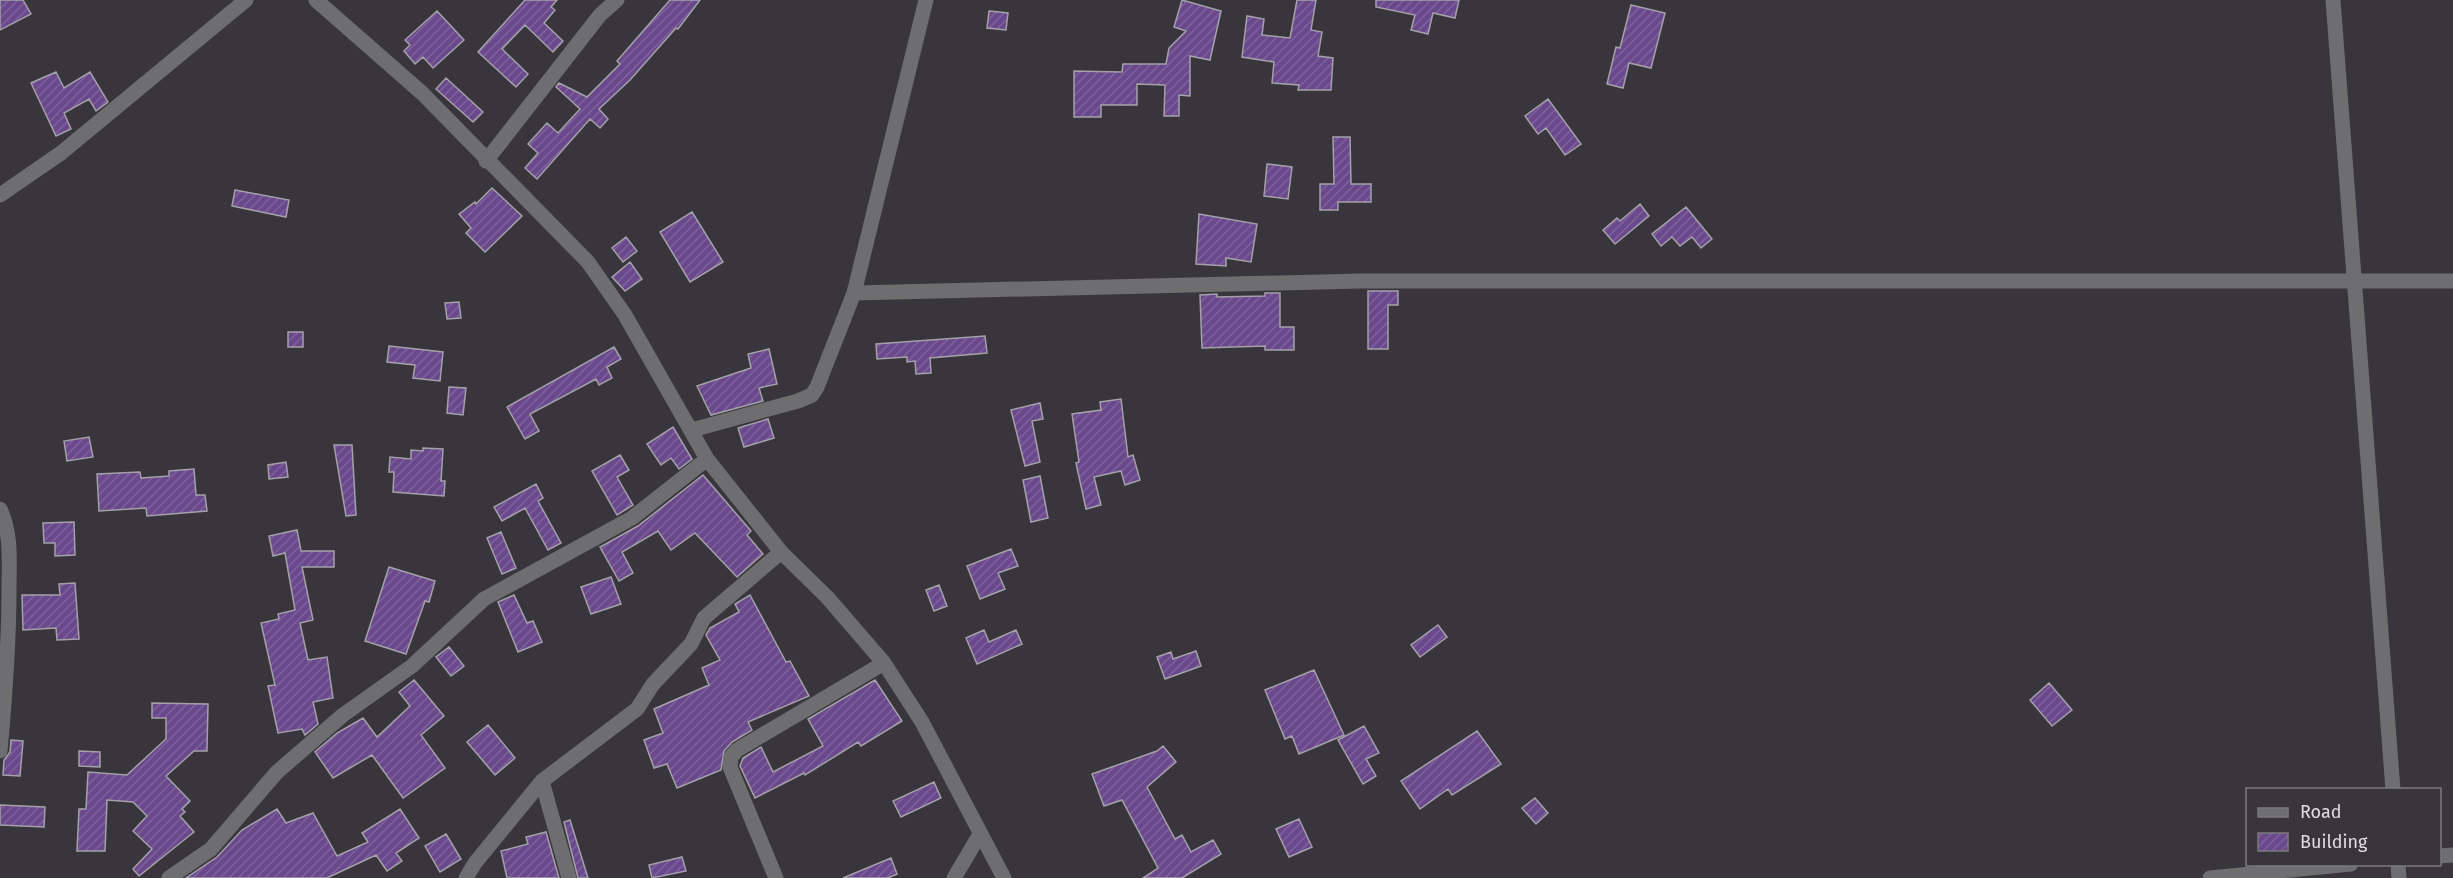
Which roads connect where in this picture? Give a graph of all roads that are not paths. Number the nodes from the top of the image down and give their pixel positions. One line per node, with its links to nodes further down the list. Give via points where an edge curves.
1 (246, 0): 7 (street, via 62,153)
2 (316, 0): 6 (street, via 422,93)
3 (617, 0): 6 (street, via 600,15)
4 (926, 0): 10 (street)
5 (2333, 0): 8 (street)
6 (486, 160): 11 (street, via 588,262 625,315)
7 (0, 195)
8 (2355, 281): 9 (street); 10 (street, via 1360,281); 18 (street)
9 (2453, 281)
10 (854, 293): 11 (street, via 812,396)
11 (692, 430): 12 (street)
12 (707, 459): 14 (street); 21 (street, via 632,518 484,599 412,666 343,715 278,772 211,849)
13 (2, 517): 16 (street, via 9,551 9,644)
14 (781, 552): 15 (street, via 827,597); 17 (street, via 704,618 691,644 653,684 637,709)
15 (884, 663): 19 (street, via 922,722); 24 (street, via 730,757 730,767)
16 (0, 751)
17 (542, 781): 22 (street); 23 (street)
18 (2393, 788)
19 (980, 834): 25 (street); 26 (street)
20 (2331, 866): 27 (street)
21 (169, 878)
22 (466, 878)
23 (569, 878)
24 (776, 878)
25 (954, 878)
26 (1004, 878)
27 (2210, 878)

